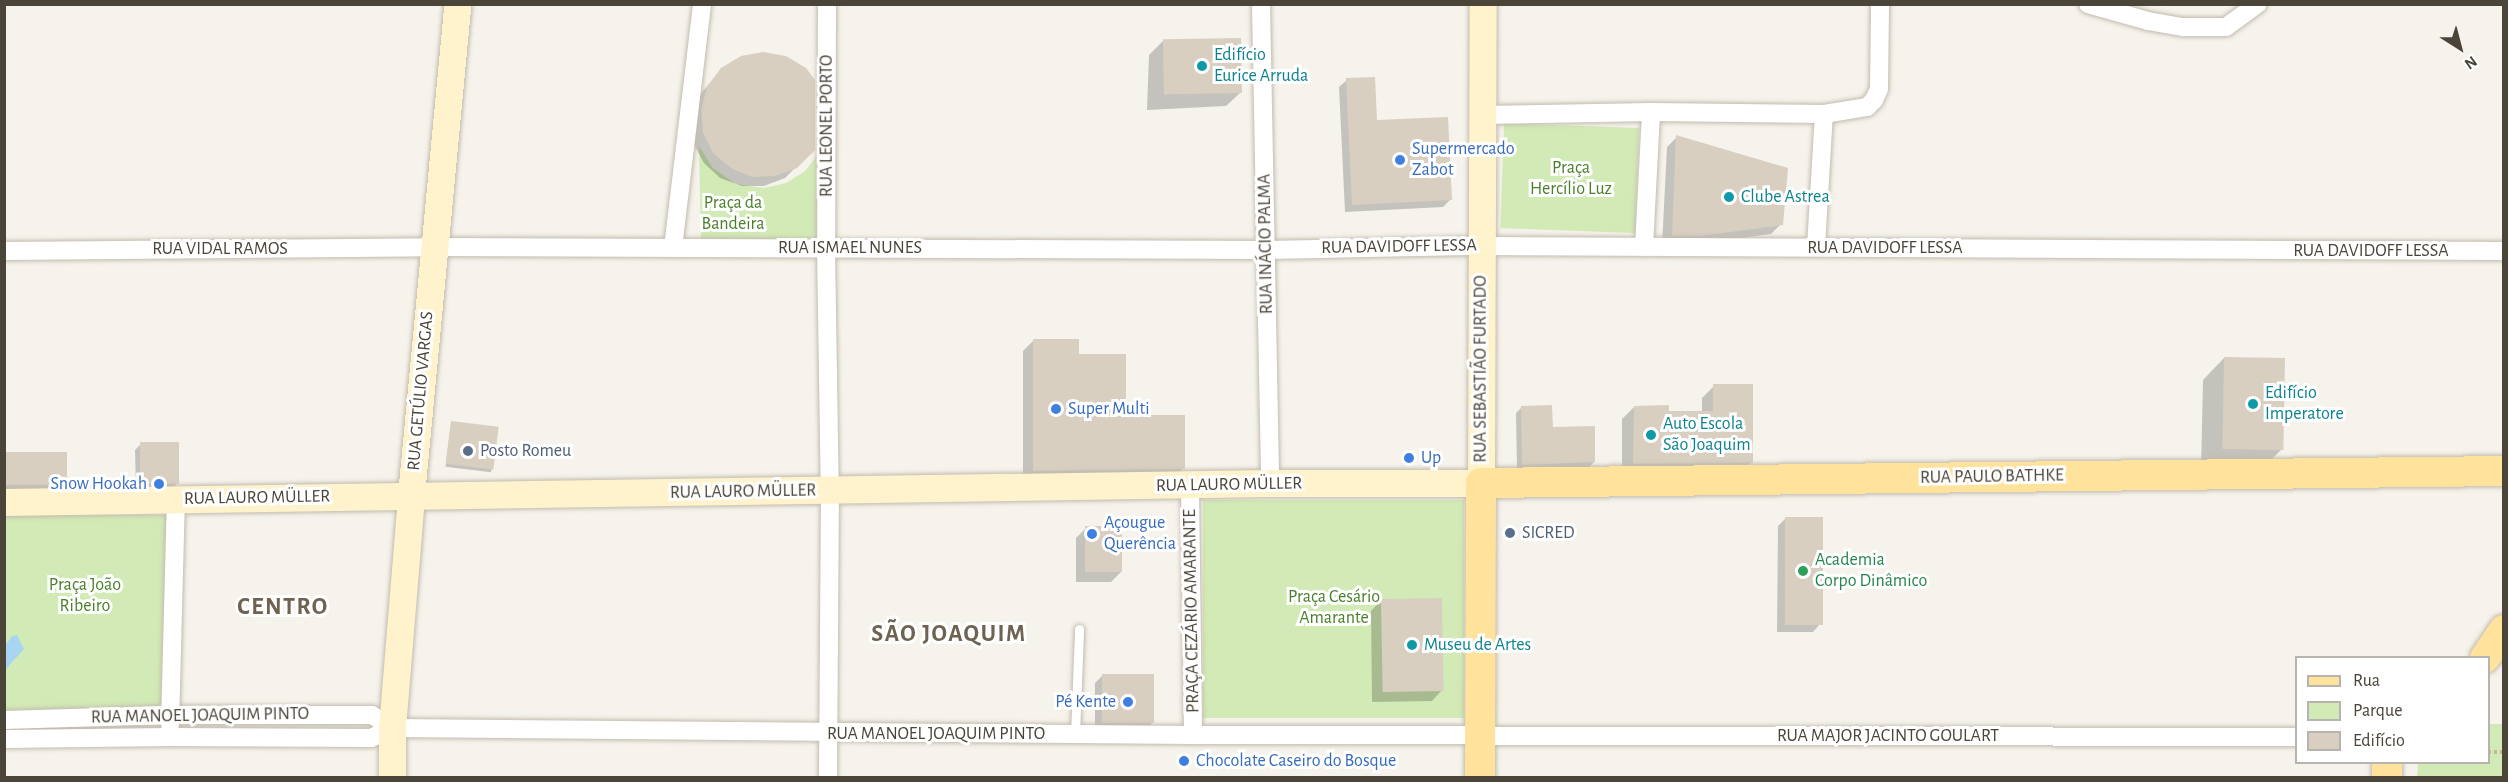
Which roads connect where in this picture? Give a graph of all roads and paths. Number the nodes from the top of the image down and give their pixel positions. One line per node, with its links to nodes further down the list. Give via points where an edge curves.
1 (456, 4): 13 (main road, RUA GETÚLIO VARGAS)
2 (702, 4): 15 (street)
3 (827, 4): 16 (street, RUA LEONEL PORTO)
4 (1261, 4): 18 (street, RUA INÁCIO PALMA)
5 (1483, 4): 11 (main road, RUA SEBASTIÃO FURTADO)
6 (1880, 4): 10 (street, via 1879,89 1874,100 1867,107)
7 (2088, 4): 8 (street, via 2183,27 2226,27)
8 (2258, 4)
9 (1651, 112): 10 (street); 11 (street); 14 (street)
10 (1824, 114): 17 (street)
11 (1484, 115): 12 (main road, RUA SEBASTIÃO FURTADO)
12 (1482, 246): 14 (street, RUA DAVIDOFF LESSA); 18 (street, RUA DAVIDOFF LESSA); 23 (main road, RUA SEBASTIÃO FURTADO)
13 (435, 247): 15 (street, RUA ISMAEL NUNES); 19 (street, RUA VIDAL RAMOS); 26 (main road, RUA GETÚLIO VARGAS)
14 (1644, 247): 17 (street, RUA DAVIDOFF LESSA)
15 (673, 248): 16 (street, RUA ISMAEL NUNES)
16 (826, 248): 18 (street, RUA ISMAEL NUNES); 25 (street, RUA LEONEL PORTO)
17 (1816, 248): 20 (street, RUA DAVIDOFF LESSA)
18 (1266, 250): 22 (street, RUA INÁCIO PALMA)
19 (4, 251)
20 (2504, 251)
21 (2504, 471): 23 (main road, RUA PAULO BATHKE)
22 (1270, 483): 23 (main road, RUA LAURO MÜLLER); 24 (main road, RUA LAURO MÜLLER)
23 (1481, 483): 36 (main road, RUA SEBASTIÃO FURTADO)
24 (1190, 486): 25 (main road, RUA LAURO MÜLLER); 38 (street, PRAÇA CEZÁRIO AMARANTE)
25 (830, 491): 26 (main road, RUA LAURO MÜLLER); 35 (street, RUA LEONEL PORTO)
26 (411, 495): 27 (main road, RUA LAURO MÜLLER); 34 (main road, RUA GETÚLIO VARGAS)
27 (176, 499): 28 (main road, RUA LAURO MÜLLER); 32 (street)
28 (4, 502)
29 (1079, 629): 37 (lane)
30 (2504, 630): 31 (main road)
31 (2486, 656)
32 (170, 715): 33 (street, RUA MANOEL JOAQUIM PINTO); 34 (street, RUA MANOEL JOAQUIM PINTO, via 372,715); 39 (street)
33 (4, 720)
34 (392, 728): 35 (street, RUA MANOEL JOAQUIM PINTO); 39 (street, RUA MANOEL JOAQUIM PINTO, via 371,738); 42 (main road, RUA GETÚLIO VARGAS)
35 (829, 733): 37 (street, RUA MANOEL JOAQUIM PINTO); 43 (street, RUA LEONEL PORTO)
36 (1480, 734): 38 (street, RUA MANOEL JOAQUIM PINTO); 40 (street, RUA MAJOR JACINTO GOULART); 44 (main road, RUA SEBASTIÃO FURTADO)
37 (1075, 735): 38 (street, RUA MANOEL JOAQUIM PINTO)
38 (1193, 735)
39 (170, 736): 41 (street, RUA MANOEL JOAQUIM PINTO)
40 (2295, 737)
41 (4, 739)
42 (392, 777)
43 (828, 777)
44 (1480, 777)

